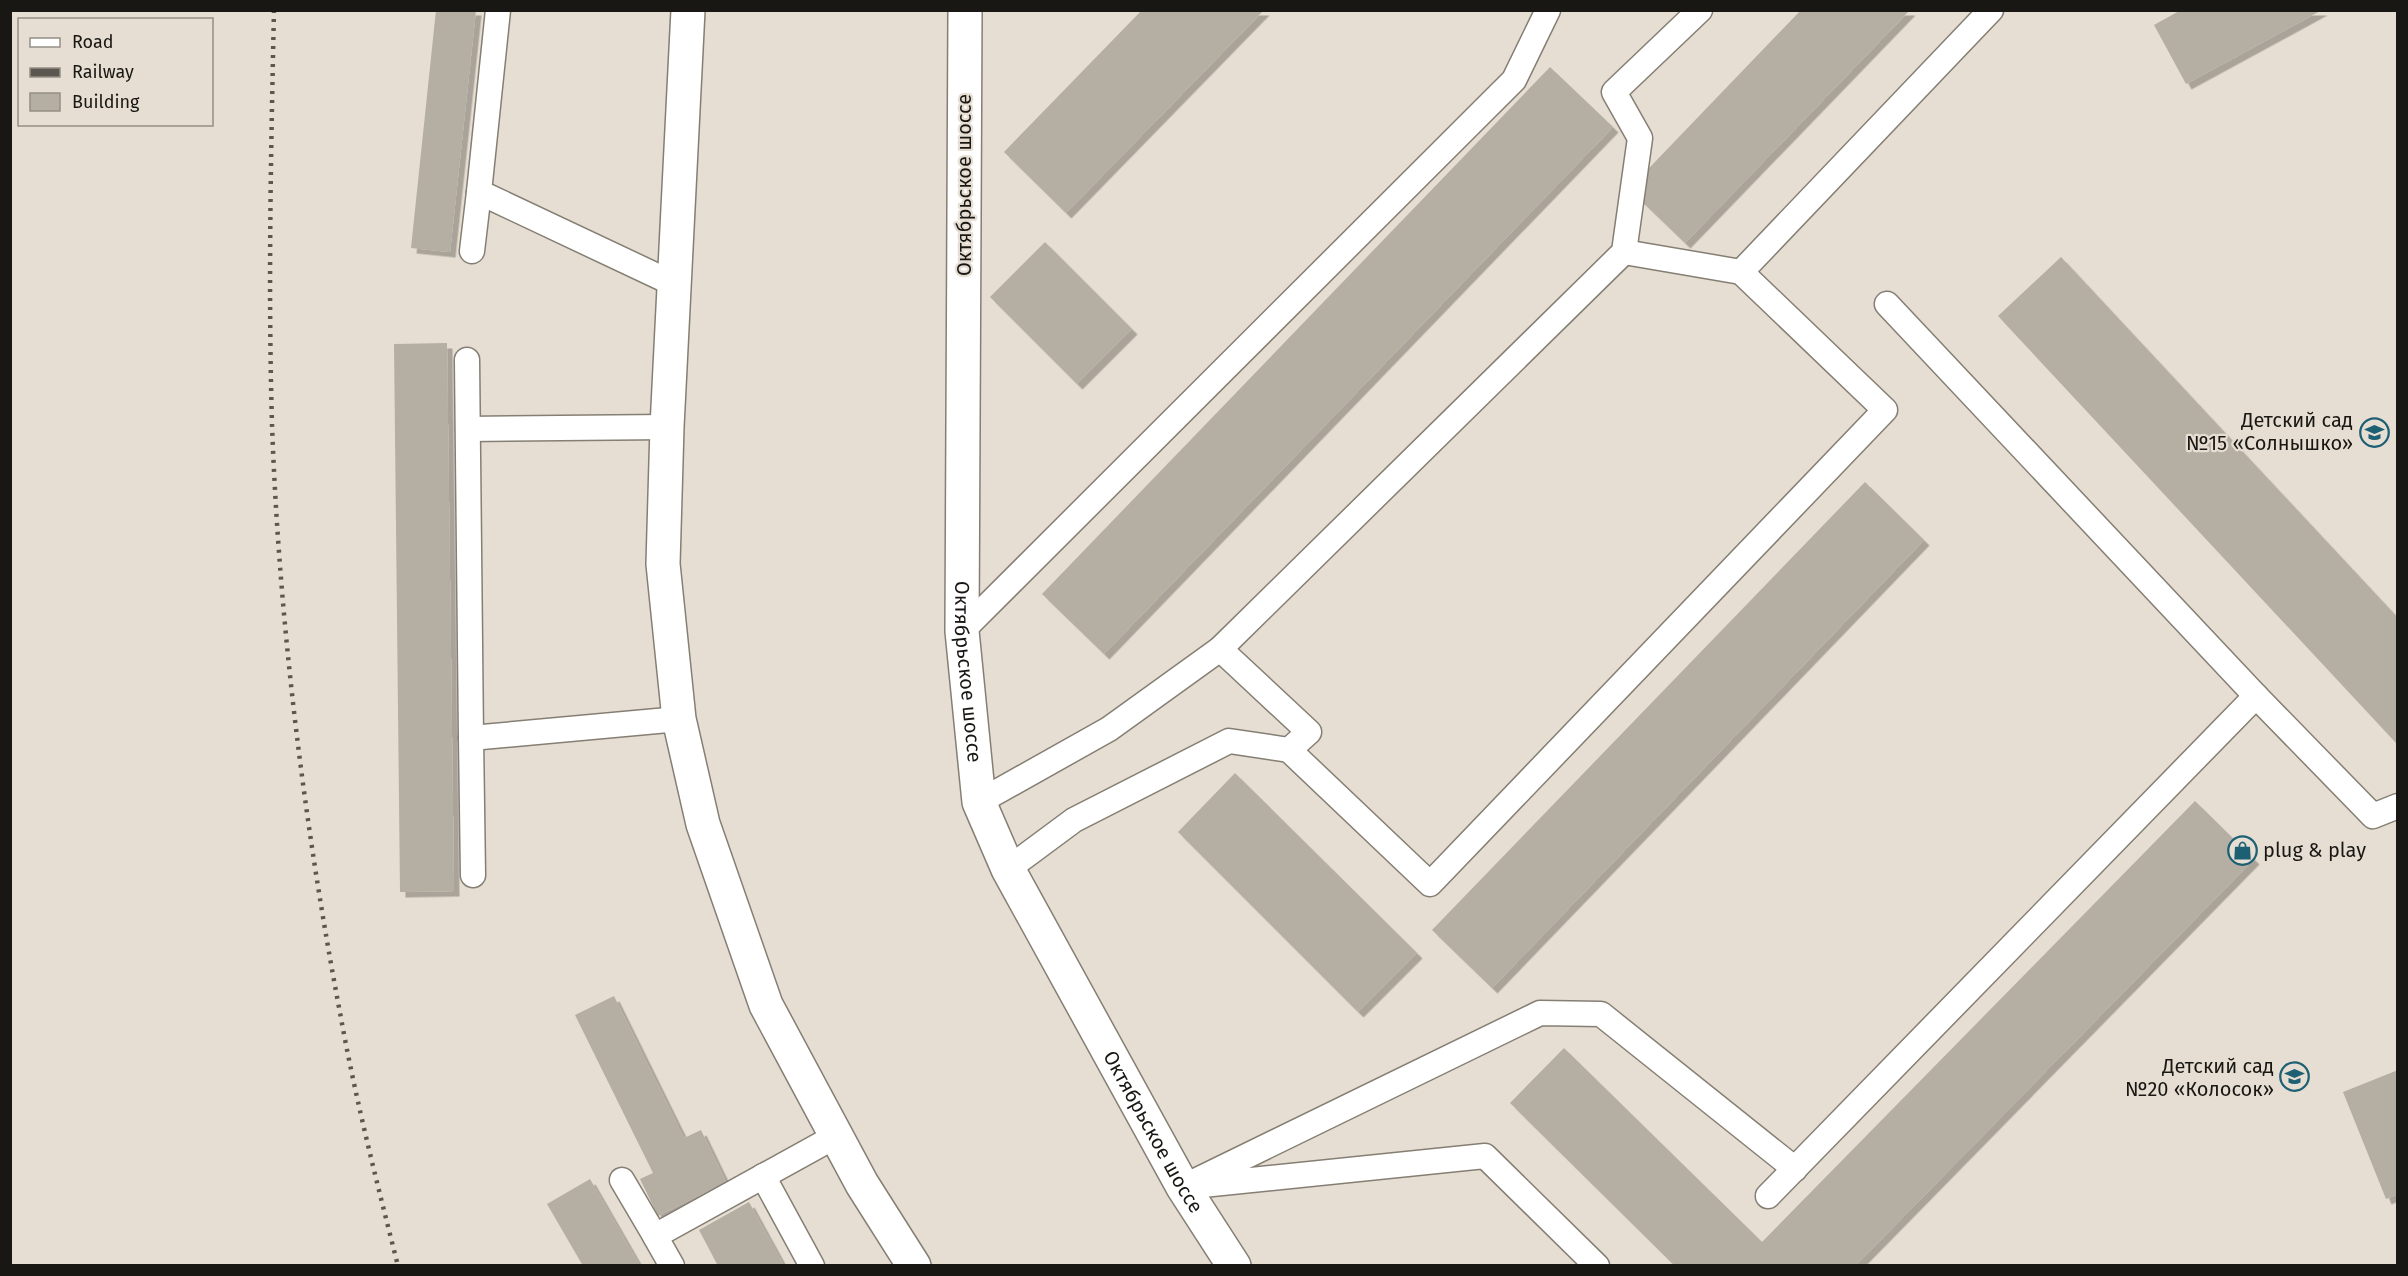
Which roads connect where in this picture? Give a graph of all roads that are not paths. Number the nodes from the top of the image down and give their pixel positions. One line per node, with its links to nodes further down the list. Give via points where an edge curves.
1 (498, 10): 7 (lane)
2 (688, 10): 11 (street)
3 (965, 10): 16 (street, Октябрьское шоссе)
4 (1548, 10): 16 (lane, via 1514,80)
5 (1991, 10): 10 (lane)
6 (1696, 12): 9 (lane, via 1614,92 1640,138)
7 (479, 192): 8 (lane); 11 (lane)
8 (472, 251)
9 (1624, 252): 10 (lane); 17 (lane)
10 (1741, 272): 21 (lane, via 1885,410 1430,884)
11 (674, 284): 14 (street)
12 (1887, 304): 18 (lane)
13 (467, 360): 15 (lane)
14 (667, 427): 15 (lane); 19 (street, via 663,564)
15 (468, 429): 20 (lane)
16 (962, 631): 22 (street, Октябрьское шоссе)
17 (1220, 649): 21 (lane, via 1309,732); 22 (lane, via 1109,729)
18 (2256, 696): 23 (lane, via 2373,816); 27 (lane)
19 (679, 719): 20 (lane); 26 (street, via 702,824 766,1005)
20 (471, 738): 25 (lane)
21 (1289, 750): 24 (lane, via 1229,741 1074,820)
22 (979, 802): 24 (street, Октябрьское шоссе)
23 (2397, 806)
24 (1008, 869): 30 (street, Октябрьское шоссе)
25 (473, 874)
26 (836, 1136): 28 (lane); 35 (street)
27 (1795, 1169): 30 (lane, via 1601,1014 1540,1013); 31 (lane)
28 (763, 1176): 32 (lane); 34 (lane)
29 (622, 1180): 32 (lane)
30 (1183, 1187): 36 (street, Октябрьское шоссе); 37 (lane, via 1485,1156)
31 (1768, 1196)
32 (654, 1236): 33 (lane)
33 (672, 1266)
34 (812, 1266)
35 (914, 1266)
36 (1234, 1266)
37 (1597, 1266)

